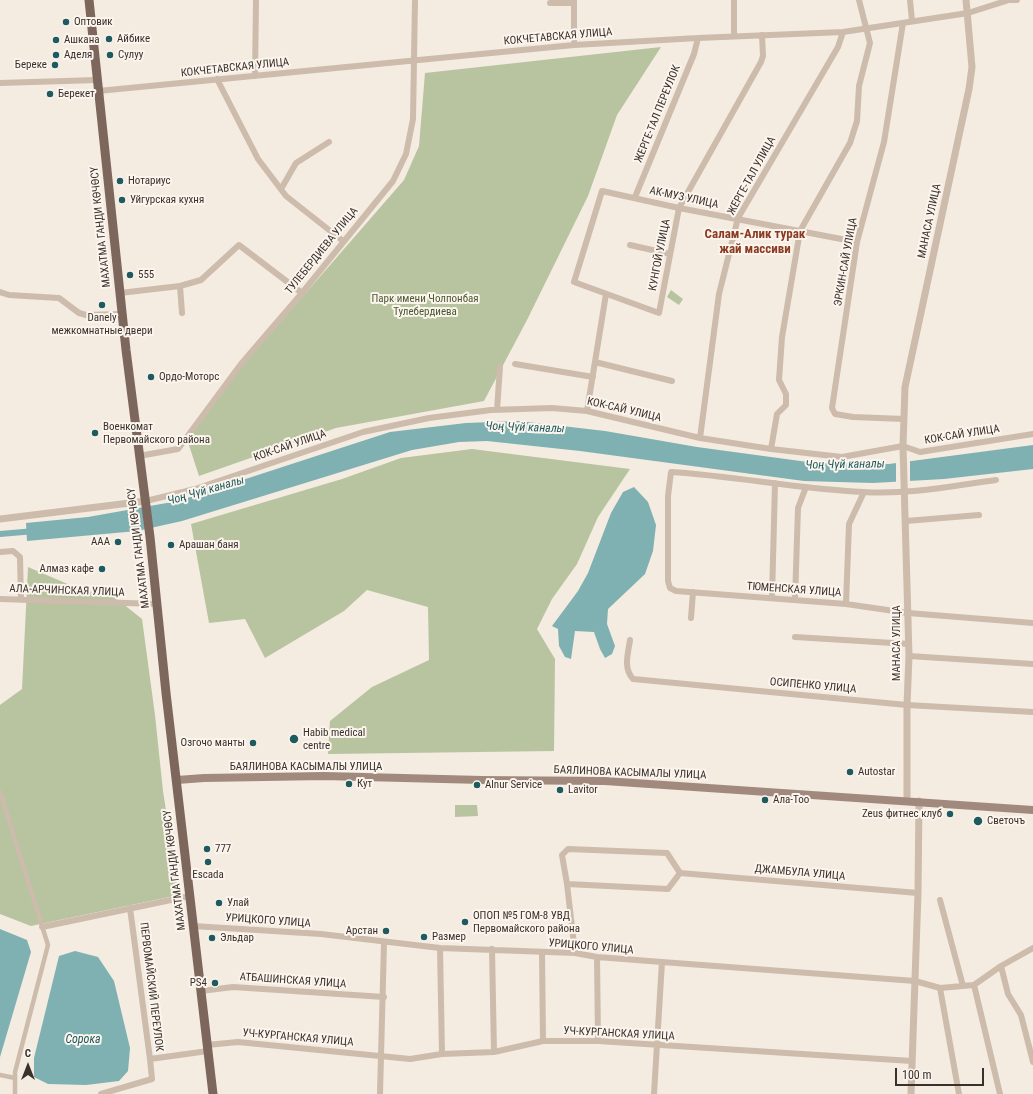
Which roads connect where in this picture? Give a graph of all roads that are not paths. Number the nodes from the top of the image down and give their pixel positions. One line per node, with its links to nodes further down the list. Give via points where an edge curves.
1 (89, 0): 23 (main road, МАХАТМА ГАНДИ КӨЧӨСҮ)
2 (256, 0): 21 (street)
3 (415, 0): 20 (street, ТУЛЕБЕРДИЕВА УЛИЦА)
4 (734, 0): 17 (street)
5 (859, 0): 14 (street)
6 (910, 0): 12 (street)
7 (966, 0): 11 (street, МАНАСА УЛИЦА)
8 (1017, 0): 11 (street, КОКЧЕТАВСКАЯ УЛИЦА, via 1009,0)
9 (574, 1): 10 (street); 19 (street)
10 (550, 3)
11 (968, 13): 12 (street, КОКЧЕТАВСКАЯ УЛИЦА); 51 (street, МАНАСА УЛИЦА, via 972,67 969,89 905,387)
12 (912, 21): 13 (street, КОКЧЕТАВСКАЯ УЛИЦА)
13 (903, 23): 14 (street, КОКЧЕТАВСКАЯ УЛИЦА); 34 (street, ЭРКИН-САЙ УЛИЦА, via 884,142)
14 (865, 29): 15 (street, КОКЧЕТАВСКАЯ УЛИЦА); 32 (street, via 870,43 859,86 857,121 850,143)
15 (843, 32): 16 (street, КОКЧЕТАВСКАЯ УЛИЦА); 31 (street, ЖЕРГЕ-ТАЛ УЛИЦА, via 838,48)
16 (762, 35): 17 (street, КОКЧЕТАВСКАЯ УЛИЦА); 30 (street, КУНГОЙ УЛИЦА, via 761,62)
17 (734, 36): 18 (street, КОКЧЕТАВСКАЯ УЛИЦА)
18 (698, 38): 19 (street, КОКЧЕТАВСКАЯ УЛИЦА); 29 (street, ЖЕРГЕ-ТАЛ ПЕРЕУЛОК, via 694,54)
19 (574, 45): 20 (street, КОКЧЕТАВСКАЯ УЛИЦА)
20 (415, 60): 21 (street, КОКЧЕТАВСКАЯ УЛИЦА); 33 (street, ТУЛЕБЕРДИЕВА УЛИЦА, via 413,119 406,154 393,181)
21 (255, 76): 22 (street, КОКЧЕТАВСКАЯ УЛИЦА)
22 (217, 79): 25 (street, КОКЧЕТАВСКАЯ УЛИЦА); 27 (street, via 258,159)
23 (97, 80): 24 (street); 25 (main road, МАХАТМА ГАНДИ КӨЧӨСҮ)
24 (0, 83)
25 (98, 91): 39 (main road, МАХАТМА ГАНДИ КӨЧӨСҮ)
26 (329, 142): 27 (street, via 296,163)
27 (281, 188): 33 (street, via 286,196)
28 (602, 191): 29 (street, АК-МУЗ УЛИЦА); 41 (street, КУНГОЙ УЛИЦА, via 574,282)
29 (635, 197): 30 (street, АК-МУЗ УЛИЦА)
30 (679, 208): 31 (street, АК-МУЗ УЛИЦА); 36 (street, КУНГОЙ УЛИЦА)
31 (738, 218): 32 (street, АК-МУЗ УЛИЦА); 53 (street, ЖЕРГЕ-ТАЛ УЛИЦА, via 718,294)
32 (800, 231): 34 (street, АК-МУЗ УЛИЦА); 55 (street, via 782,337 779,380 786,394 786,405 777,414)
33 (343, 241): 40 (street, ТУЛЕБЕРДИЕВА УЛИЦА)
34 (857, 242): 51 (street, ЭРКИН-САЙ УЛИЦА, via 832,408 835,414 853,417)
35 (630, 245): 36 (street)
36 (670, 254): 41 (street, КУНГОЙ УЛИЦА, via 659,313)
37 (180, 286): 39 (street); 40 (street, via 201,280 239,245); 42 (street)
38 (0, 292): 43 (street, via 9,295 59,298 86,315)
39 (120, 293): 43 (main road, МАХАТМА ГАНДИ КӨЧӨСҮ)
40 (302, 293): 56 (street, ТУЛЕБЕРДИЕВА УЛИЦА, via 241,364 178,449)
41 (606, 294): 44 (street)
42 (182, 313)
43 (122, 314): 56 (main road, МАХАТМА ГАНДИ КӨЧӨСҮ)
44 (595, 362): 47 (street); 48 (street)
45 (515, 364): 47 (street)
46 (500, 367): 49 (street)
47 (593, 377): 50 (street)
48 (672, 380)
49 (497, 410): 50 (street, КОК-САЙ УЛИЦА, via 552,408); 62 (street, КОК-САЙ УЛИЦА, via 428,418 363,432 195,490)
50 (587, 411): 53 (street, КОК-САЙ УЛИЦА)
51 (904, 419): 54 (street, МАНАСА УЛИЦА)
52 (1033, 434): 54 (street, КОК-САЙ УЛИЦА, via 920,452)
53 (700, 438): 55 (street, КОК-САЙ УЛИЦА)
54 (903, 446): 55 (street, КОК-САЙ УЛИЦА, via 842,457); 60 (street, МАНАСА УЛИЦА)
55 (771, 449)
56 (139, 456): 62 (main road, МАХАТМА ГАНДИ КӨЧӨСҮ)
57 (996, 480): 60 (street)
58 (775, 483): 59 (street); 67 (street, ТЮМЕНСКАЯ УЛИЦА, via 671,472 668,496 668,581 670,588 676,591); 68 (street)
59 (806, 487): 61 (street); 71 (street, via 798,508)
60 (903, 489): 61 (street); 65 (street, МАНАСА УЛИЦА)
61 (864, 492): 73 (street, via 848,524)
62 (146, 501): 64 (street); 72 (main road, МАХАТМА ГАНДИ КӨЧӨСҮ)
63 (979, 515): 65 (street)
64 (0, 519)
65 (906, 521): 74 (street, МАНАСА УЛИЦА)
66 (0, 552): 70 (street, via 13,551 20,557)
67 (693, 592): 68 (street, ТЮМЕНСКАЯ УЛИЦА); 75 (street)
68 (772, 598): 71 (street, ТЮМЕНСКАЯ УЛИЦА)
69 (0, 599): 70 (street, АЛА-АРЧИНСКАЯ УЛИЦА)
70 (21, 600): 72 (street, АЛА-АРЧИНСКАЯ УЛИЦА)
71 (795, 600): 73 (street, ТЮМЕНСКАЯ УЛИЦА)
72 (158, 604): 84 (main road, МАХАТМА ГАНДИ КӨЧӨСҮ)
73 (846, 604): 74 (street, ТЮМЕНСКАЯ УЛИЦА)
74 (908, 613): 76 (street, ТЮМЕНСКАЯ УЛИЦА); 79 (street, МАНАСА УЛИЦА)
75 (692, 618)
76 (1033, 623)
77 (795, 637): 79 (street)
78 (630, 640): 82 (street, ОСИПЕНКО УЛИЦА, via 626,667 633,679)
79 (909, 644): 80 (street, МАНАСА УЛИЦА)
80 (909, 656): 81 (street); 82 (street, МАНАСА УЛИЦА)
81 (1033, 664)
82 (906, 705): 83 (street, ОСИПЕНКО УЛИЦА); 86 (street, МАНАСА УЛИЦА)
83 (1033, 712)
84 (177, 780): 86 (main road, БАЯЛИНОВА КАСЫМАЛЫ УЛИЦА, via 324,776 605,781); 92 (main road, МАХАТМА ГАНДИ КӨЧӨСҮ)
85 (0, 792): 96 (street)
86 (907, 800): 87 (main road, БАЯЛИНОВА КАСЫМАЛЫ УЛИЦА)
87 (919, 801): 88 (main road, БАЯЛИНОВА КАСЫМАЛЫ УЛИЦА); 91 (street)
88 (1033, 810)
89 (680, 873): 90 (street, via 668,889); 90 (street, via 667,853 568,849 562,855); 91 (street, ДЖАМБУЛА УЛИЦА)
90 (567, 884): 102 (street)
91 (918, 893): 106 (street)
92 (190, 896): 94 (street); 95 (main road, МАХАТМА ГАНДИ КӨЧӨСҮ)
93 (940, 900): 108 (street)
94 (130, 908): 96 (street); 120 (street, ПЕРВОМАЙСКИЙ ПЕРЕУЛОК)
95 (193, 926): 97 (street, УРИЦКОГО УЛИЦА, via 321,934); 110 (main road, МАХАТМА ГАНДИ КӨЧӨСҮ)
96 (42, 927): 124 (street, via 48,945)
97 (384, 943): 98 (street, УРИЦКОГО УЛИЦА); 111 (street)
98 (440, 948): 100 (street, УРИЦКОГО УЛИЦА); 118 (street)
99 (1033, 948): 105 (street)
100 (492, 949): 101 (street, УРИЦКОГО УЛИЦА); 117 (street)
101 (542, 953): 102 (street, УРИЦКОГО УЛИЦА); 112 (street)
102 (575, 953): 103 (street, УРИЦКОГО УЛИЦА)
103 (597, 957): 104 (street, УРИЦКОГО УЛИЦА); 113 (street)
104 (662, 962): 106 (street, УРИЦКОГО УЛИЦА); 114 (street)
105 (1001, 966): 107 (street); 116 (street, via 1008,994 1021,1015)
106 (915, 981): 109 (street); 121 (street)
107 (974, 985): 108 (street); 132 (street)
108 (963, 986): 109 (street)
109 (940, 988): 131 (street)
110 (201, 991): 111 (street, АТБАШИНСКАЯ УЛИЦА, via 233,987); 115 (main road, МАХАТМА ГАНДИ КӨЧӨСҮ)
111 (384, 997): 119 (street)
112 (543, 1041): 113 (street, УЧ-КУРГАНСКАЯ УЛИЦА); 117 (street, УЧ-КУРГАНСКАЯ УЛИЦА)
113 (598, 1041): 114 (street, УЧ-КУРГАНСКАЯ УЛИЦА)
114 (656, 1046): 121 (street, УЧ-КУРГАНСКАЯ УЛИЦА); 129 (street)
115 (207, 1048): 119 (street, УЧ-КУРГАНСКАЯ УЛИЦА, via 238,1042); 120 (street, ПЕРВОМАЙСКИЙ ПЕРЕУЛОК); 127 (main road, МАХАТМА ГАНДИ КӨЧӨСҮ)
116 (1032, 1050): 122 (street)
117 (494, 1052): 118 (street, УЧ-КУРГАНСКАЯ УЛИЦА)
118 (442, 1054): 119 (street, УЧ-КУРГАНСКАЯ УЛИЦА, via 410,1059)
119 (382, 1056): 128 (street)
120 (150, 1059): 126 (street, via 152,1079)
121 (912, 1061): 130 (street)
122 (1033, 1062)
123 (0, 1075): 124 (street)
124 (15, 1078): 125 (street)
125 (15, 1094)
126 (101, 1094)
127 (213, 1094)
128 (380, 1094)
129 (654, 1094)
130 (911, 1094)
131 (959, 1094)
132 (1000, 1094)

